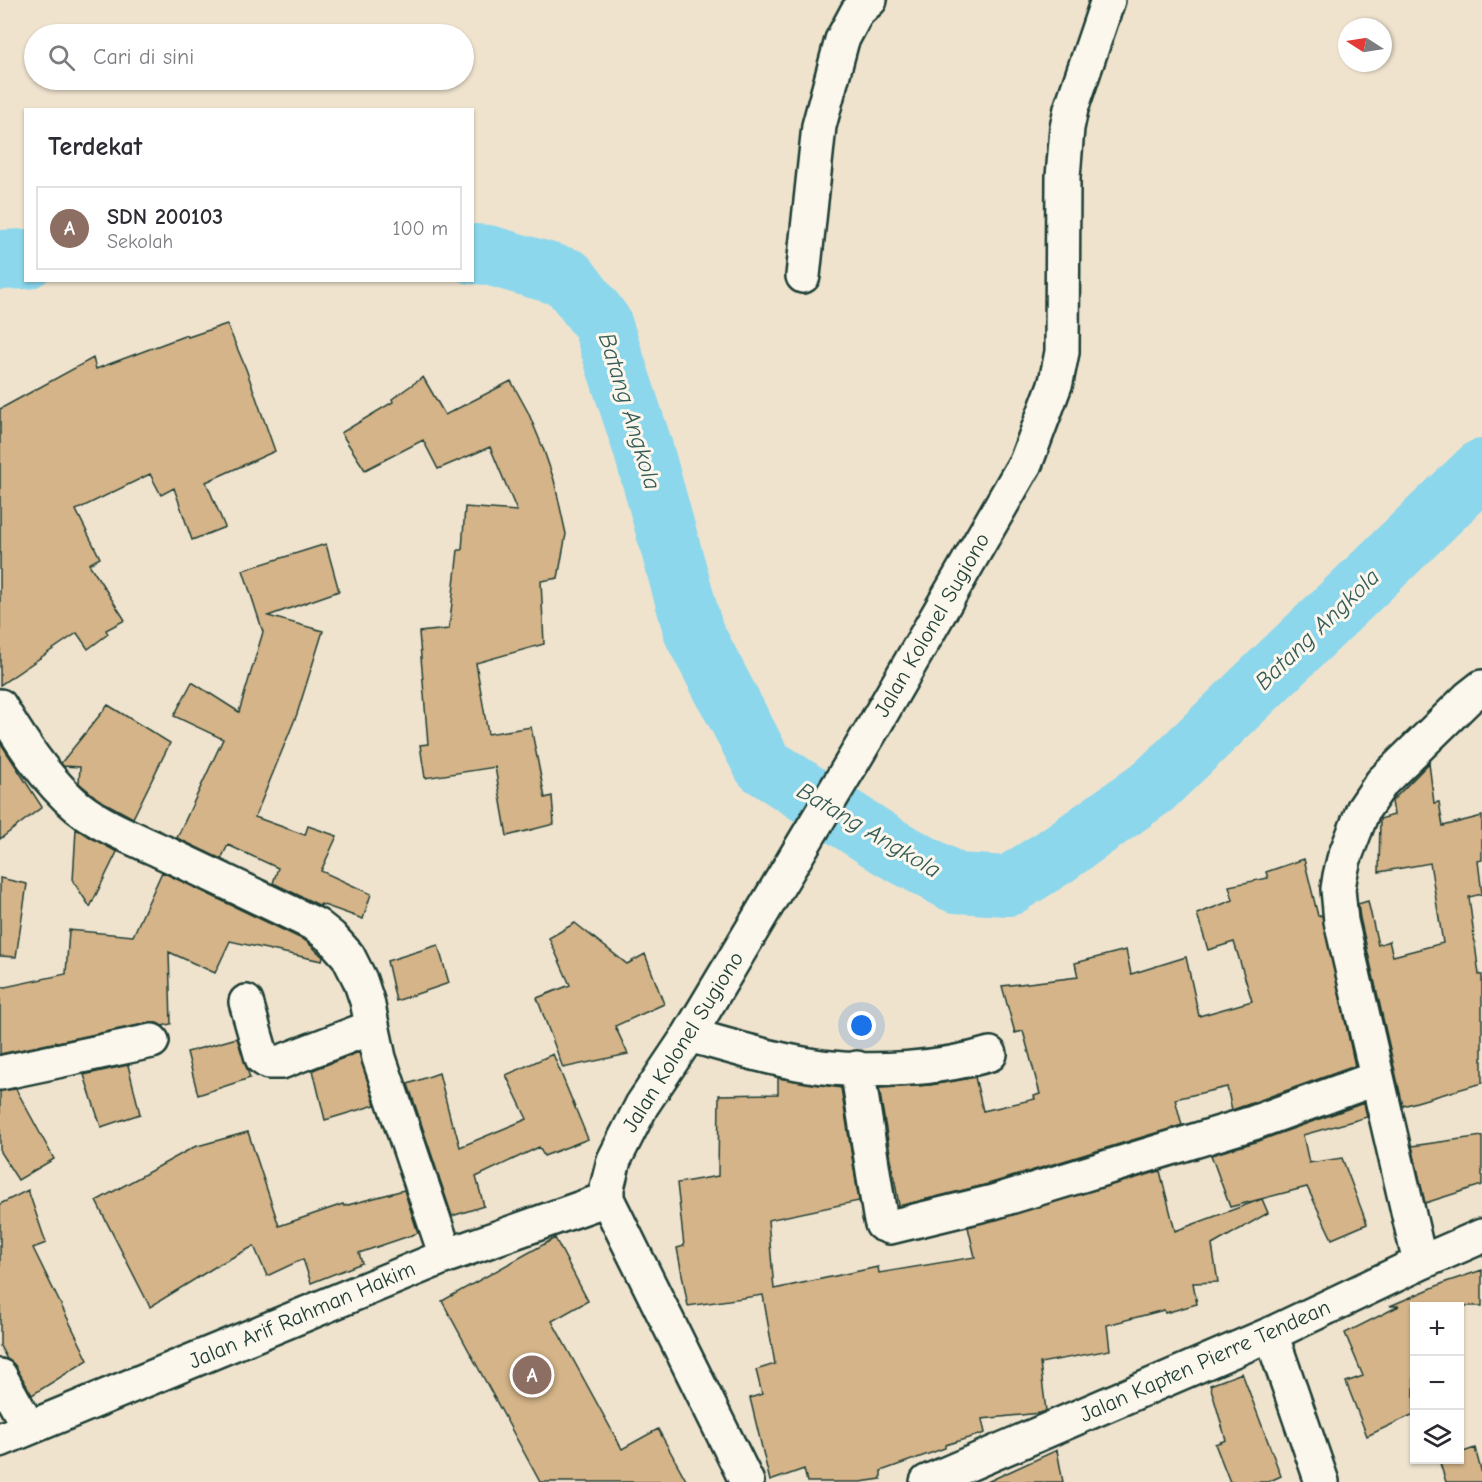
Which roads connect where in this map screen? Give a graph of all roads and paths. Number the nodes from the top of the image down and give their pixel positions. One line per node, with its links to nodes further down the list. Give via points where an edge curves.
1 (870, 0): 3 (street, via 856,12 842,40 819,126)
2 (1108, 0): 8 (street, Jalan Kolonel Sugiono, via 1067,128 1062,352 1056,382 1026,462)
3 (803, 276)
4 (1482, 687): 13 (street, via 1382,783 1363,810 1344,859 1338,889 1341,921)
5 (0, 706): 7 (street, via 40,766 80,808 116,830 316,925 332,937 348,956 360,980)
6 (246, 1002): 7 (street, via 262,1058 272,1063)
7 (372, 1027): 16 (street)
8 (689, 1035): 11 (street, via 772,1058); 14 (street, Jalan Kolonel Sugiono, via 621,1143 610,1174)
9 (152, 1041): 12 (street)
10 (990, 1054): 11 (street, via 942,1065)
11 (857, 1068): 13 (street, via 880,1216 882,1224 890,1227 993,1202 1253,1123)
12 (0, 1073)
13 (1377, 1078): 17 (street)
14 (607, 1199): 16 (street, Jalan Arif Rahman Hakim); 21 (street)
15 (1482, 1236): 17 (street, Jalan Kapten Pierre Tendean)
16 (446, 1256): 20 (street, Jalan Arif Rahman Hakim)
17 (1420, 1263): 18 (street, Jalan Kapten Pierre Tendean)
18 (1271, 1334): 22 (street, Jalan Kapten Pierre Tendean); 23 (street)
19 (0, 1376): 20 (street)
20 (15, 1434)
21 (747, 1482)
22 (927, 1482)
23 (1322, 1482)

